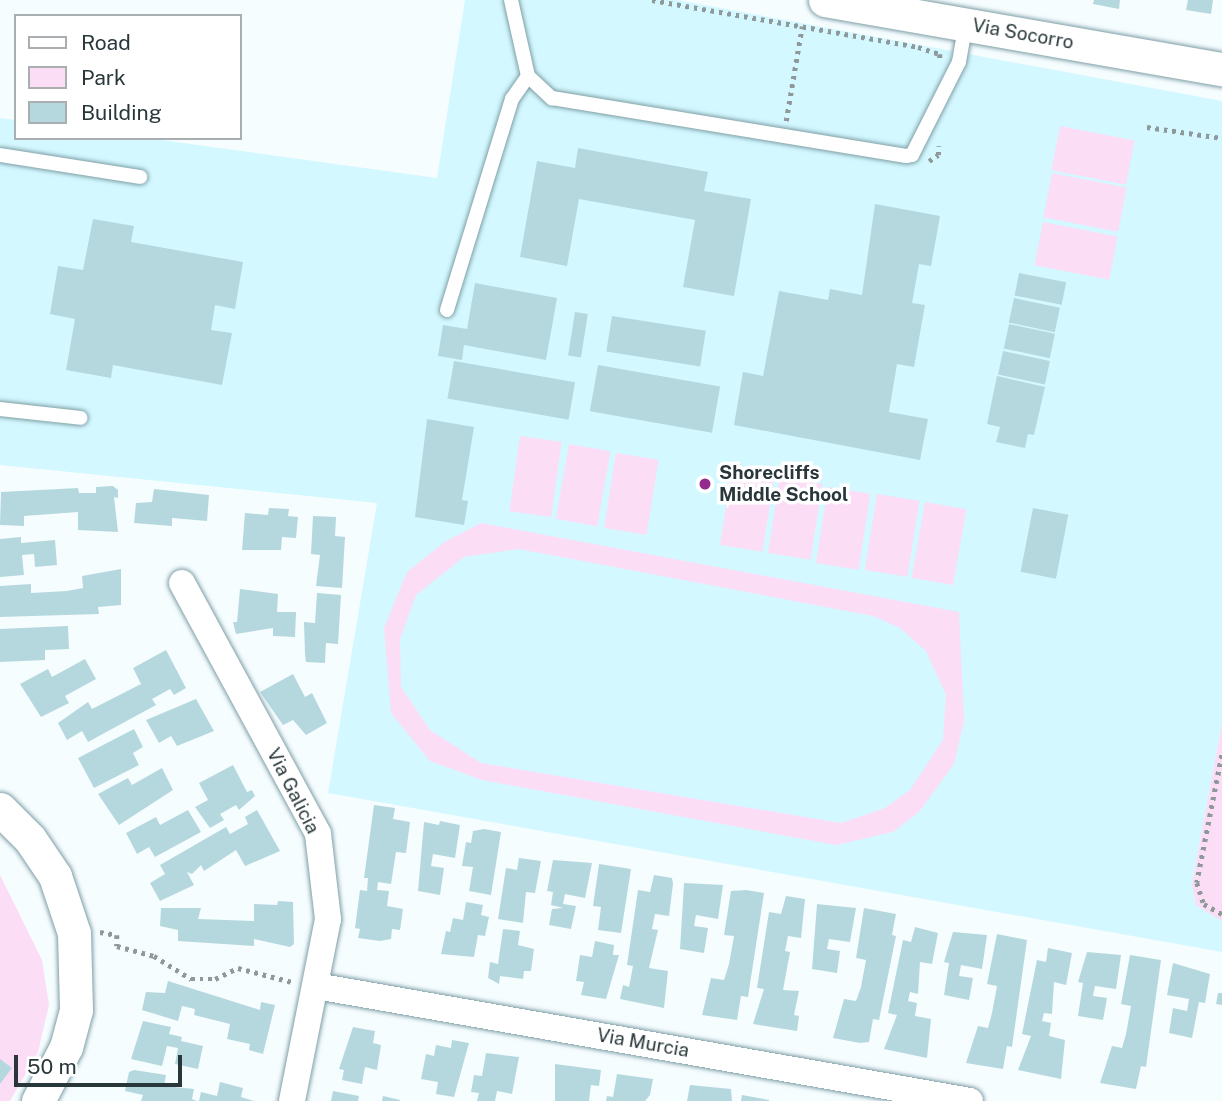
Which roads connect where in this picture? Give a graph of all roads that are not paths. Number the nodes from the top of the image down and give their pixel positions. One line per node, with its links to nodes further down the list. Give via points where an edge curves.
1 (511, 0): 5 (lane)
2 (825, 0): 3 (street, Via Socorro)
3 (966, 24): 4 (street, Via Socorro); 5 (lane, via 957,66 912,155 565,103 552,98)
4 (1222, 69)
5 (528, 76): 8 (lane, via 512,99)
6 (0, 155): 7 (lane)
7 (140, 177)
8 (447, 310)
9 (0, 409): 10 (lane)
10 (81, 418)
11 (183, 583): 13 (street, Via Galicia, via 318,834 328,919)
12 (0, 809): 14 (street, via 30,839 55,876 74,933 76,1010 66,1047)
13 (316, 986): 15 (street, Via Galicia); 16 (street, Via Murcia)
14 (38, 1101)
15 (292, 1101)
16 (970, 1101)

